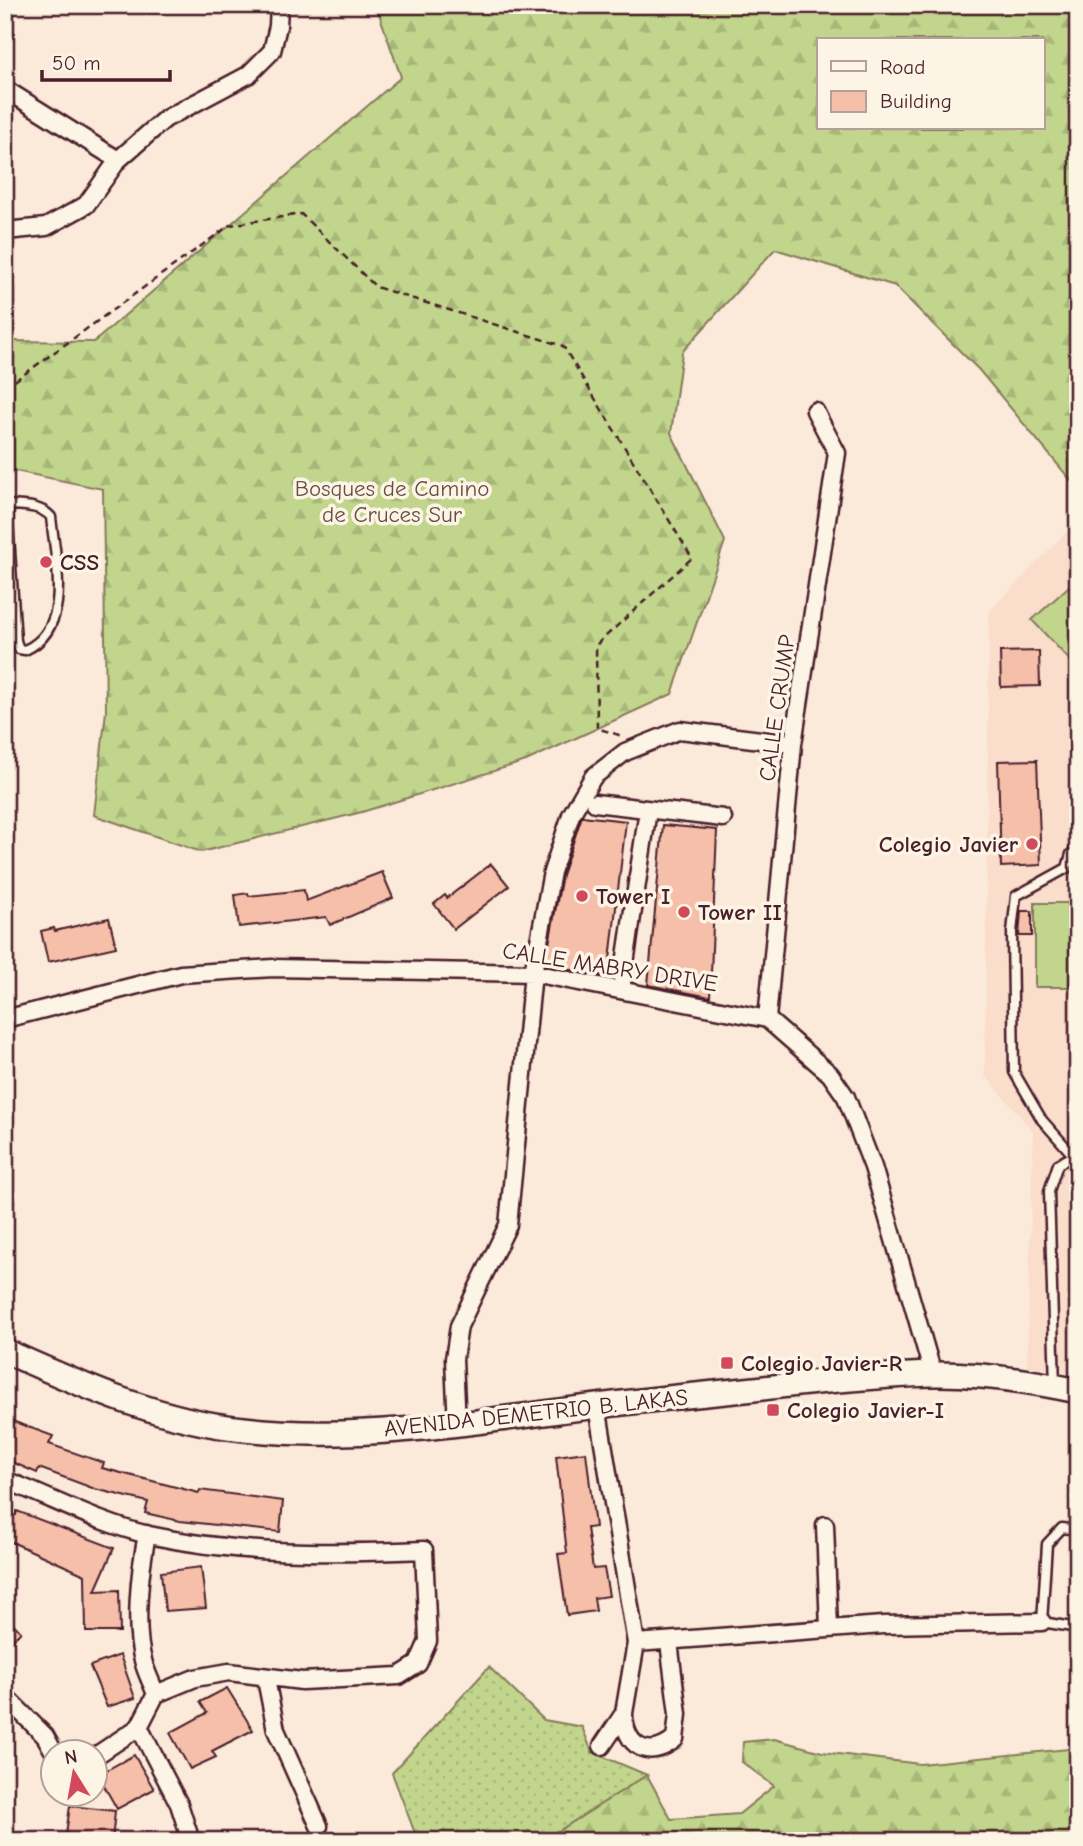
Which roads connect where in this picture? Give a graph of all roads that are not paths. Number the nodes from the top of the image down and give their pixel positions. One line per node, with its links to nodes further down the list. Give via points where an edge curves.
1 (279, 5): 3 (street, via 272,51 248,75 165,119)
2 (5, 89): 3 (street)
3 (118, 160): 4 (street, via 86,205 46,227)
4 (5, 231)
5 (815, 411): 7 (street, CALLE CRUMP, via 837,453)
6 (6, 505): 6 (lane, via 37,508 51,517 58,594 55,620 25,650 19,649 16,641)
7 (793, 744): 12 (street, via 680,730 643,742 593,777 570,815 552,872); 15 (street, CALLE CRUMP)
8 (595, 803): 9 (street)
9 (648, 810): 10 (street); 13 (street)
10 (723, 818)
11 (1071, 854): 16 (lane, via 1067,868 1016,896 1012,933 1014,1072 1042,1120)
12 (533, 973): 13 (street, CALLE MABRY DRIVE); 14 (street, CALLE MABRY DRIVE, via 229,968 181,974); 22 (street, via 508,1225 459,1326 454,1359)
13 (621, 990): 15 (street, CALLE MABRY DRIVE)
14 (5, 1019)
15 (767, 1019): 18 (street, CALLE MABRY DRIVE, via 830,1074 846,1097 873,1167)
16 (1075, 1155): 19 (lane, via 1058,1164 1049,1191)
17 (5, 1351): 22 (street, AVENIDA DEMETRIO B. LAKAS, via 134,1405 241,1429 340,1433)
18 (933, 1374): 19 (street, AVENIDA DEMETRIO B. LAKAS); 21 (street, AVENIDA DEMETRIO B. LAKAS)
19 (1055, 1386): 20 (street, AVENIDA DEMETRIO B. LAKAS)
20 (1078, 1391)
21 (597, 1406): 22 (street, AVENIDA DEMETRIO B. LAKAS); 31 (street)
22 (457, 1426)
23 (5, 1480): 26 (street)
24 (825, 1525): 29 (street)
25 (1078, 1530): 27 (lane, via 1062,1528 1047,1544)
26 (147, 1534): 32 (street, via 226,1549 302,1553 424,1550 428,1641 418,1664 399,1676); 33 (street, via 141,1565 140,1642)
27 (1042, 1622): 28 (lane); 29 (street)
28 (1078, 1628)
29 (829, 1629): 30 (street)
30 (669, 1642): 31 (street); 35 (street, via 678,1714 675,1739 665,1747 643,1749 628,1739)
31 (636, 1643): 35 (street)
32 (266, 1679): 33 (street, via 229,1672 195,1678); 40 (street, via 276,1730)
33 (156, 1694): 36 (street)
34 (5, 1696): 37 (street)
35 (624, 1713): 38 (street)
36 (139, 1727): 39 (street); 41 (street, via 180,1804)
37 (46, 1738)
38 (602, 1746)
39 (108, 1748)
40 (319, 1826)
41 (191, 1841)

